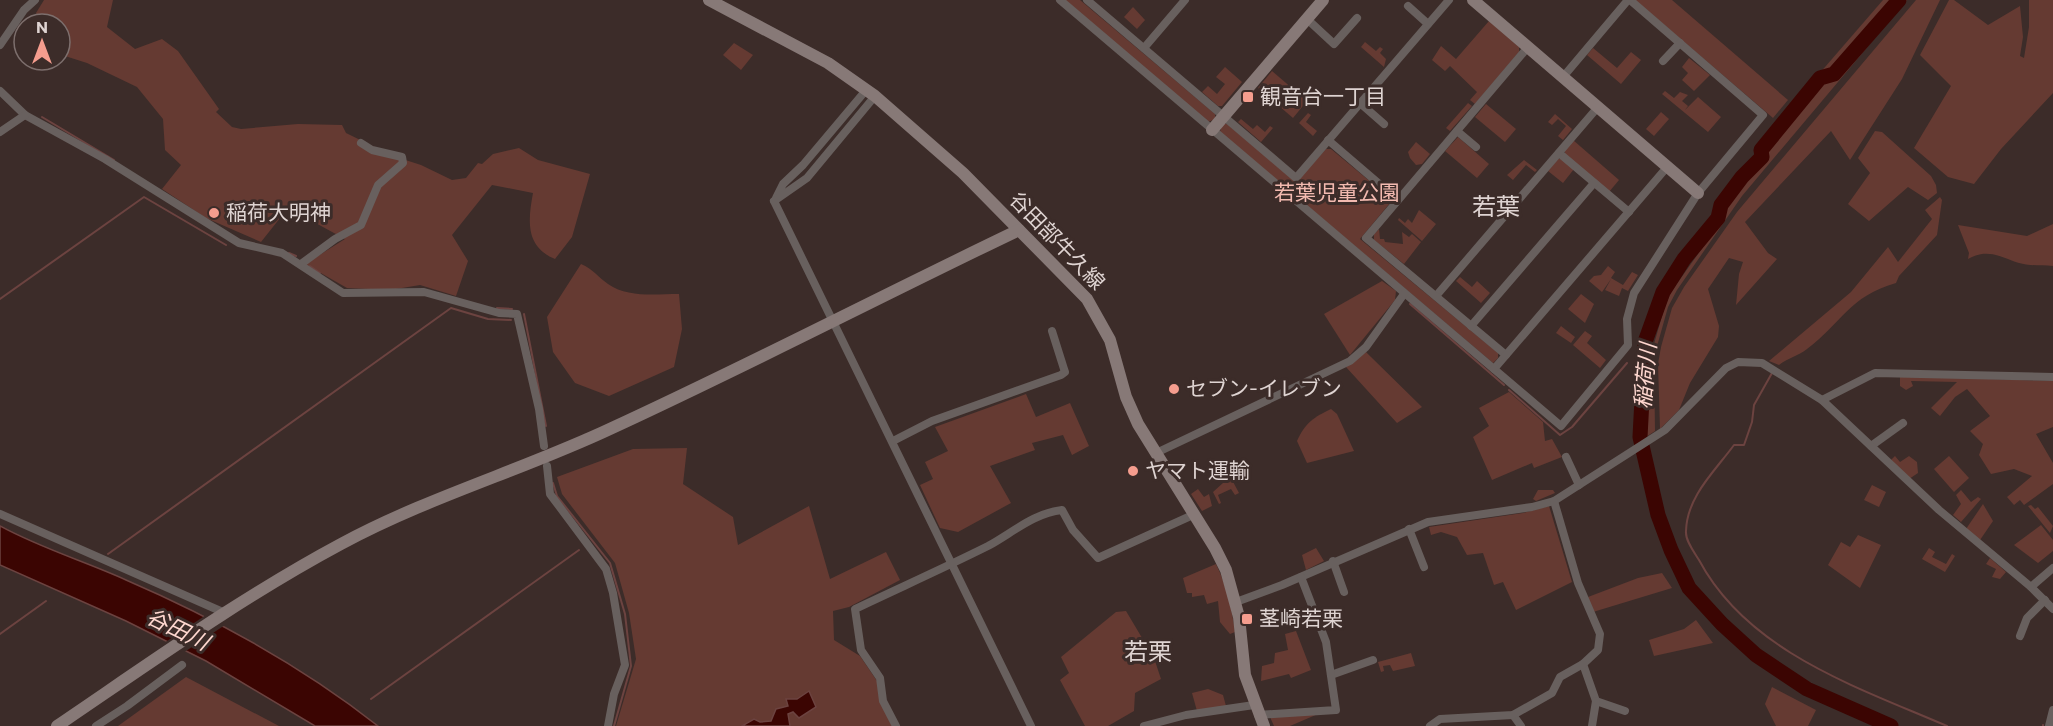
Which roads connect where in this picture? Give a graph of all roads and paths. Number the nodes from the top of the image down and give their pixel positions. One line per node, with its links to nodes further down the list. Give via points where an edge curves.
1 (35, 0): 15 (street)
2 (709, 0): 21 (street, 谷田部牛久線, via 828,63)
3 (1059, 0): 27 (street)
4 (1087, 0): 17 (street)
5 (1185, 0): 17 (street)
6 (1323, 0): 12 (street)
7 (1449, 0): 13 (street)
8 (1629, 0): 14 (street); 19 (street)
9 (1479, 2): 16 (street)
10 (1408, 6): 13 (street)
11 (1357, 18): 12 (street, via 1334,44)
12 (1307, 19): 25 (street)
13 (1428, 24): 22 (street)
14 (1680, 43): 18 (street); 36 (street, via 1763,115)
15 (0, 45)
16 (1528, 47): 19 (street); 28 (street)
17 (1144, 48): 25 (street)
18 (1664, 61)
19 (1563, 77): 23 (street)
20 (0, 91): 24 (street)
21 (871, 93): 39 (street, 谷田部牛久線, via 934,146); 43 (street, via 783,184 774,201)
22 (1360, 103): 26 (street); 30 (street)
23 (1598, 107): 33 (street); 34 (street)
24 (25, 115): 29 (street); 40 (street, via 105,159 239,243 282,253)
25 (1224, 116): 27 (street); 30 (street, via 1296,177)
26 (1384, 124)
27 (1212, 130): 41 (street)
28 (1457, 131): 32 (street); 37 (street)
29 (0, 132)
30 (1328, 140): 37 (street)
31 (361, 143): 40 (street, via 402,158 403,163 378,185 361,225)
32 (1476, 147)
33 (1558, 153): 35 (street); 42 (street)
34 (1668, 166): 36 (street); 38 (street)
35 (1594, 183): 38 (street); 44 (street)
36 (1698, 193): 47 (street, via 1634,293 1627,319 1628,345 1561,426)
37 (1398, 200): 42 (street, via 1366,238)
38 (1629, 212): 46 (street)
39 (1019, 230): 43 (street); 54 (street, 谷田部牛久線, via 1083,293 1095,310 1110,340 1130,408)
40 (301, 264): 52 (street, via 343,293 424,292 517,315)
41 (1404, 294): 47 (street); 54 (street, via 1350,361)
42 (1436, 296): 44 (street)
43 (833, 321): 51 (street); 72 (street, via 610,429 467,485 369,529)
44 (1471, 326): 46 (street)
45 (1052, 331): 51 (street, via 1065,372 1061,375 932,421)
46 (1506, 355): 47 (street)
47 (1494, 369)
48 (2053, 377): 49 (street, via 1875,373)
49 (1822, 400): 53 (street); 57 (street, via 1770,366 1738,362 1720,373 1654,437)
50 (1903, 423): 53 (street)
51 (893, 441): 63 (street)
52 (544, 446)
53 (1871, 446): 67 (street, via 1942,513)
54 (1156, 453): 60 (street, 谷田部牛久線)
55 (1566, 457): 57 (street)
56 (547, 466): 85 (street, via 550,494 606,569 609,579 625,665)
57 (1580, 485): 58 (street)
58 (1554, 501): 61 (street, via 1428,522); 76 (street, via 1578,583 1600,634 1598,650)
59 (0, 514): 72 (street)
60 (1195, 514): 63 (street, via 1098,558 1073,530 1062,510 1056,511 1033,519); 70 (street, 谷田部牛久線, via 1226,570)
61 (1409, 530): 62 (street); 64 (street)
62 (1333, 561): 66 (street); 68 (street)
63 (952, 563): 86 (street, via 855,609 861,650 880,678 883,701); 87 (street)
64 (1424, 567)
65 (2053, 568): 67 (street)
66 (1300, 577): 70 (street); 77 (street, via 1326,642)
67 (2031, 586): 69 (street)
68 (1344, 592)
69 (2045, 600): 71 (street); 73 (street, via 2027,618)
70 (1236, 602): 81 (street, 谷田部牛久線, via 1245,675)
71 (2053, 609)
72 (222, 615): 83 (street)
73 (2020, 636)
74 (1373, 660): 77 (street)
75 (182, 664): 84 (street)
76 (1583, 664): 78 (street); 82 (street, via 1560,677 1552,693)
77 (1331, 675): 81 (street, via 1336,710)
78 (1596, 702): 80 (street); 91 (street)
79 (2053, 710): 92 (street)
80 (1625, 711)
81 (1259, 715): 88 (street, via 1186,715)
82 (1512, 715): 89 (street, via 1440,719); 90 (street)
83 (57, 726)
84 (96, 726)
85 (608, 726)
86 (896, 726)
87 (1031, 726)
88 (1144, 726)
89 (1430, 726)
90 (1521, 726)
91 (1592, 726)
92 (2049, 726)

